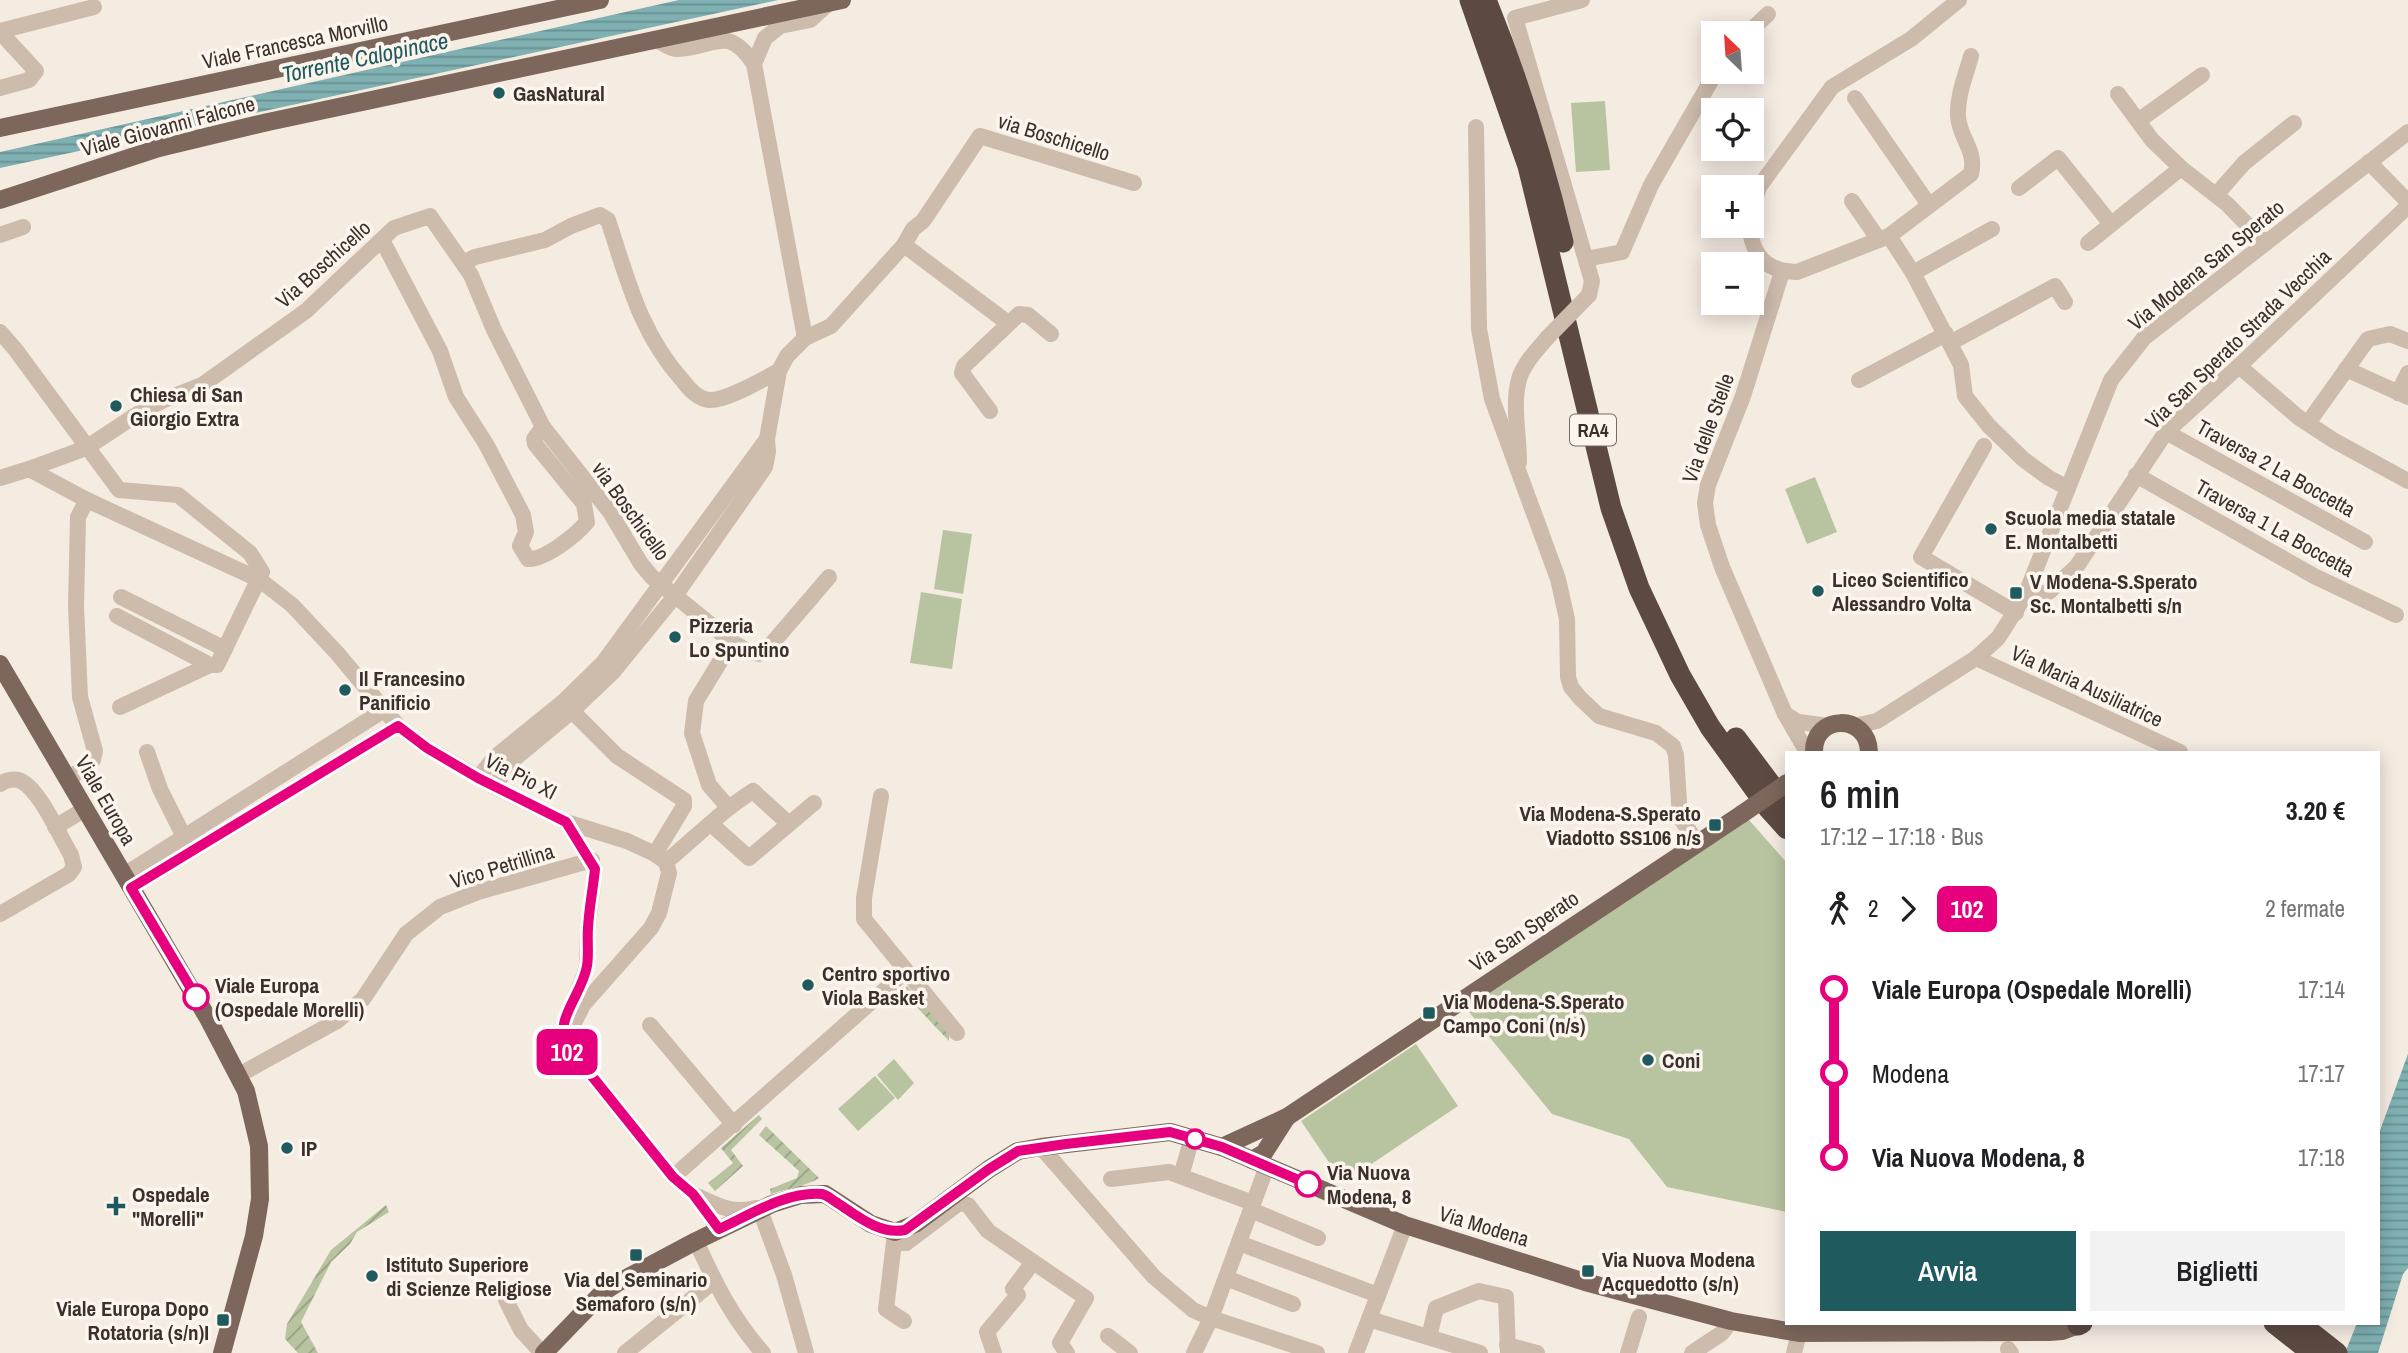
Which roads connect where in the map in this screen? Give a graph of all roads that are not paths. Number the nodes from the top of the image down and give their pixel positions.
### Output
1 (554, 0) edge
2 (600, 0) edge
3 (1462, 0) edge
4 (1470, 0) edge
5 (1486, 0) edge
6 (1494, 0) edge
7 (1582, 0) edge
8 (1959, 0) edge
9 (836, 1) edge
10 (94, 7) dead end
11 (1768, 14) dead end
12 (1761, 21) edge
13 (498, 22) junction
14 (0, 31) edge
15 (1490, 32) junction
16 (657, 40) junction
17 (1972, 56) dead end
18 (754, 64) junction
19 (2202, 75) dead end
20 (1709, 84) edge
21 (0, 89) edge
22 (2118, 94) dead end
23 (1855, 98) dead end
24 (2138, 121) junction
25 (2294, 123) dead end
26 (1476, 127) dead end
27 (0, 128) edge
28 (2408, 132) edge
29 (2369, 162) junction
30 (2181, 168) junction
31 (1764, 180) edge
32 (1134, 183) dead end
33 (2019, 188) dead end
34 (2216, 195) junction
35 (0, 200) edge
36 (1852, 201) dead end
37 (2408, 204) edge
38 (1929, 205) junction
39 (2111, 224) junction
40 (23, 227) dead end
41 (1992, 229) dead end
42 (0, 235) edge
43 (1750, 238) edge
44 (1884, 238) junction
45 (382, 240) junction
46 (2264, 242) junction
47 (2088, 243) dead end
48 (904, 246) junction
49 (1586, 258) junction
50 (463, 263) junction
51 (1782, 272) junction
52 (1913, 273) junction
53 (2065, 302) dead end
54 (1008, 323) junction
55 (0, 332) edge
56 (1051, 334) dead end
57 (806, 338) junction
58 (1948, 339) junction
59 (2408, 341) edge
60 (2408, 357) edge
61 (2239, 366) junction
62 (2408, 367) edge
63 (2346, 369) junction
64 (779, 371) junction
65 (2408, 373) edge
66 (1859, 380) dead end
67 (2403, 395) edge
68 (990, 411) dead end
69 (2308, 423) junction
70 (543, 427) junction
71 (2166, 432) junction
72 (767, 439) junction
73 (1984, 446) dead end
74 (86, 448) junction
75 (29, 470) junction
76 (1519, 475) junction
77 (2136, 475) junction
78 (0, 478) edge
79 (2408, 480) edge
80 (2068, 488) junction
81 (87, 500) junction
82 (2365, 542) dead end
83 (829, 577) dead end
84 (260, 580) junction
85 (661, 583) junction
86 (675, 596) junction
87 (2025, 596) junction
88 (121, 597) dead end
89 (2016, 612) junction
90 (2396, 615) dead end
91 (117, 616) dead end
92 (732, 642) junction
93 (225, 649) junction
94 (1976, 658) junction
95 (0, 664) edge
96 (210, 665) junction
97 (0, 683) edge
98 (567, 706) junction
99 (120, 707) dead end
100 (384, 710) junction
101 (1785, 714) junction
102 (1877, 721) junction
103 (398, 726) junction
104 (1829, 726) junction
105 (1854, 726) junction
106 (1868, 748) edge
107 (147, 751) dead end
108 (1806, 751) edge
109 (1814, 751) edge
110 (2178, 751) edge
111 (478, 778) junction
112 (68, 780) junction
113 (0, 784) edge
114 (1785, 784) edge
115 (495, 787) junction
116 (881, 796) dead end
117 (814, 803) dead end
118 (1785, 803) edge
119 (728, 807) junction
120 (77, 814) junction
121 (566, 822) junction
122 (788, 823) junction
123 (711, 824) junction
124 (54, 827) junction
125 (1785, 827) edge
126 (185, 839) junction
127 (1697, 843) junction
128 (661, 858) junction
129 (592, 860) junction
130 (128, 882) junction
131 (0, 914) edge
132 (896, 980) dead end
133 (650, 1025) dead end
134 (957, 1033) dead end
135 (583, 1065) junction
136 (239, 1074) junction
137 (1287, 1116) junction
138 (734, 1125) junction
139 (1255, 1133) junction
140 (1192, 1138) junction
141 (1273, 1141) junction
142 (1041, 1147) junction
143 (1222, 1147) junction
144 (1267, 1167) junction
145 (1181, 1176) junction
146 (673, 1177) junction
147 (1111, 1180) dead end
148 (693, 1194) junction
149 (1252, 1206) junction
150 (766, 1207) junction
151 (1405, 1225) junction
152 (719, 1229) junction
153 (895, 1238) junction
154 (1318, 1238) dead end
155 (696, 1241) junction
156 (1239, 1243) junction
157 (1033, 1262) junction
158 (1226, 1278) junction
159 (714, 1281) junction
160 (1378, 1295) junction
161 (506, 1300) dead end
162 (1293, 1304) dead end
163 (1639, 1317) dead end
164 (1211, 1318) junction
165 (1369, 1320) junction
166 (904, 1321) dead end
167 (1731, 1321) junction
168 (2077, 1325) edge
169 (2298, 1329) edge
170 (1799, 1333) junction
171 (1108, 1336) dead end
172 (1429, 1338) junction
173 (1281, 1347) edge
174 (1507, 1349) edge
175 (210, 1353) edge
176 (222, 1353) edge
177 (543, 1353) edge
178 (625, 1353) edge
179 (763, 1353) edge
180 (806, 1353) edge
181 (994, 1353) edge
182 (1067, 1353) edge
183 (1130, 1353) edge
184 (1194, 1353) edge
185 (1317, 1353) edge
186 (1356, 1353) edge
187 (1480, 1353) edge
188 (1537, 1353) edge
189 (1628, 1353) edge
190 (1692, 1353) edge
191 (1794, 1353) edge
192 (2312, 1353) edge
193 (2337, 1353) edge

1 - 13 street
2 - 13 main road, Viale Francesca Morvillo
3 - 15 highway
4 - 15 highway, RA4
5 - 15 highway, RA4
6 - 15 highway
7 - 49 street
8 - 31 street
9 - 16 main road, Viale Giovanni Falcone
9 - 18 street
10 - 14 street
11 - 12 street
13 - 27 main road, Viale Francesca Morvillo
14 - 21 street
15 - 118 highway, RA4
15 - 125 highway, RA4
16 - 18 street
16 - 35 main road, Viale Giovanni Falcone
17 - 38 street
18 - 57 street
19 - 24 street
20 - 49 street
22 - 24 street
23 - 38 street
24 - 30 street
25 - 34 street
26 - 76 street
28 - 29 street, Via Modena San Sperato
29 - 37 street
29 - 46 street, Via Modena San Sperato
30 - 34 street
30 - 39 street
32 - 48 street, via Boschicello
33 - 39 street
34 - 46 street
36 - 44 street
37 - 61 street, Via San Sperato Strada Vecchia
38 - 44 street
39 - 47 street
40 - 42 street
41 - 52 street
43 - 51 street
44 - 51 street
44 - 52 street
45 - 50 street, Via Boschicello
45 - 70 street
45 - 74 street, Via Boschicello
46 - 80 street, Via Modena San Sperato
48 - 54 street
48 - 57 street, via Boschicello
49 - 76 street, bridge
50 - 64 street
50 - 70 street, via Boschicello
51 - 101 street, Via delle Stelle
52 - 58 street
53 - 58 street
54 - 56 street
54 - 68 street
55 - 74 street
57 - 64 street, via Boschicello
58 - 66 street
58 - 80 street
59 - 63 street
60 - 62 street
61 - 69 street
61 - 71 street, Via San Sperato Strada Vecchia
63 - 67 street
63 - 69 street
64 - 72 street
65 - 67 street
69 - 79 street
70 - 85 street, via Boschicello
71 - 77 street, Via San Sperato Strada Vecchia
71 - 82 street, Traversa 2 La Boccetta
72 - 85 street
72 - 86 street
73 - 89 street
74 - 75 street, Via Boschicello
74 - 84 street
75 - 78 street
75 - 81 street, Via Pio XI
76 - 127 street
77 - 87 street, Via San Sperato Strada Vecchia
77 - 90 street, Traversa 1 La Boccetta
80 - 87 street, Via Modena San Sperato
81 - 84 street, Via Pio XI
81 - 112 street
83 - 92 street, via Boschicello
84 - 93 street
84 - 100 street, Via Pio XI
85 - 86 street, via Boschicello
85 - 98 street
86 - 92 street, via Boschicello
86 - 98 street
87 - 89 street, Via Modena San Sperato
88 - 93 street
89 - 94 street, Via Modena San Sperato
91 - 96 street
92 - 119 street
93 - 96 street
94 - 102 street, Via Modena San Sperato
94 - 110 street, Via Maria Ausiliatrice
95 - 112 main road, Viale Europa
96 - 99 street
97 - 120 main road, Viale Europa
98 - 111 street
98 - 115 street
98 - 128 street
100 - 103 street, Via Pio XI
100 - 126 street
101 - 104 street
101 - 108 street, Via delle Stelle
102 - 105 street
102 - 106 street
103 - 111 street, Via Pio XI
103 - 130 street
104 - 105 main road
104 - 109 main road
105 - 106 main road
107 - 126 street
111 - 115 street, Via Pio XI
112 - 130 main road, Viale Europa
113 - 124 street
114 - 127 main road, Via San Sperato, bridge
115 - 121 street, Via Pio XI
116 - 134 street
117 - 122 street
119 - 122 street
119 - 123 street
120 - 124 street
120 - 175 main road, Viale Europa
121 - 128 street, Via Pio XI
121 - 129 street
122 - 123 street
123 - 128 street
124 - 131 street
126 - 130 street
127 - 137 main road, Via San Sperato
128 - 135 street
129 - 135 street
129 - 136 street, Vico Petrillina
130 - 136 main road, Viale Europa
132 - 138 street
133 - 138 street
135 - 146 street
136 - 176 main road, Viale Europa
137 - 139 main road, Via San Sperato
137 - 141 main road
138 - 146 street
139 - 143 main road, Via San Sperato
139 - 144 main road
140 - 142 main road, Via Modena
140 - 143 main road, Via Modena
140 - 145 street
141 - 144 main road
141 - 144 main road
142 - 153 main road, Via Modena
142 - 164 street
143 - 144 main road, Via Modena
144 - 149 street
144 - 151 main road, Via Modena
145 - 147 street
145 - 149 street
146 - 148 street
148 - 150 street
148 - 152 street
149 - 154 street
149 - 156 street
150 - 152 main road
150 - 153 main road
150 - 180 street
151 - 160 street
151 - 167 main road, Via Modena
152 - 155 main road
153 - 157 street
153 - 166 street
155 - 159 street
155 - 177 main road
156 - 158 street
156 - 160 street
157 - 181 street
157 - 182 street
158 - 162 street
158 - 164 street
159 - 178 street
159 - 179 street
160 - 165 street
161 - 177 street
163 - 189 street
164 - 173 street
164 - 184 street
165 - 172 street
165 - 186 street
167 - 170 main road, Via Modena
167 - 190 street
168 - 170 main road, Via Modena
169 - 192 highway
169 - 193 highway
170 - 191 street
171 - 183 street
172 - 174 street
172 - 187 street
173 - 185 street
174 - 188 street

